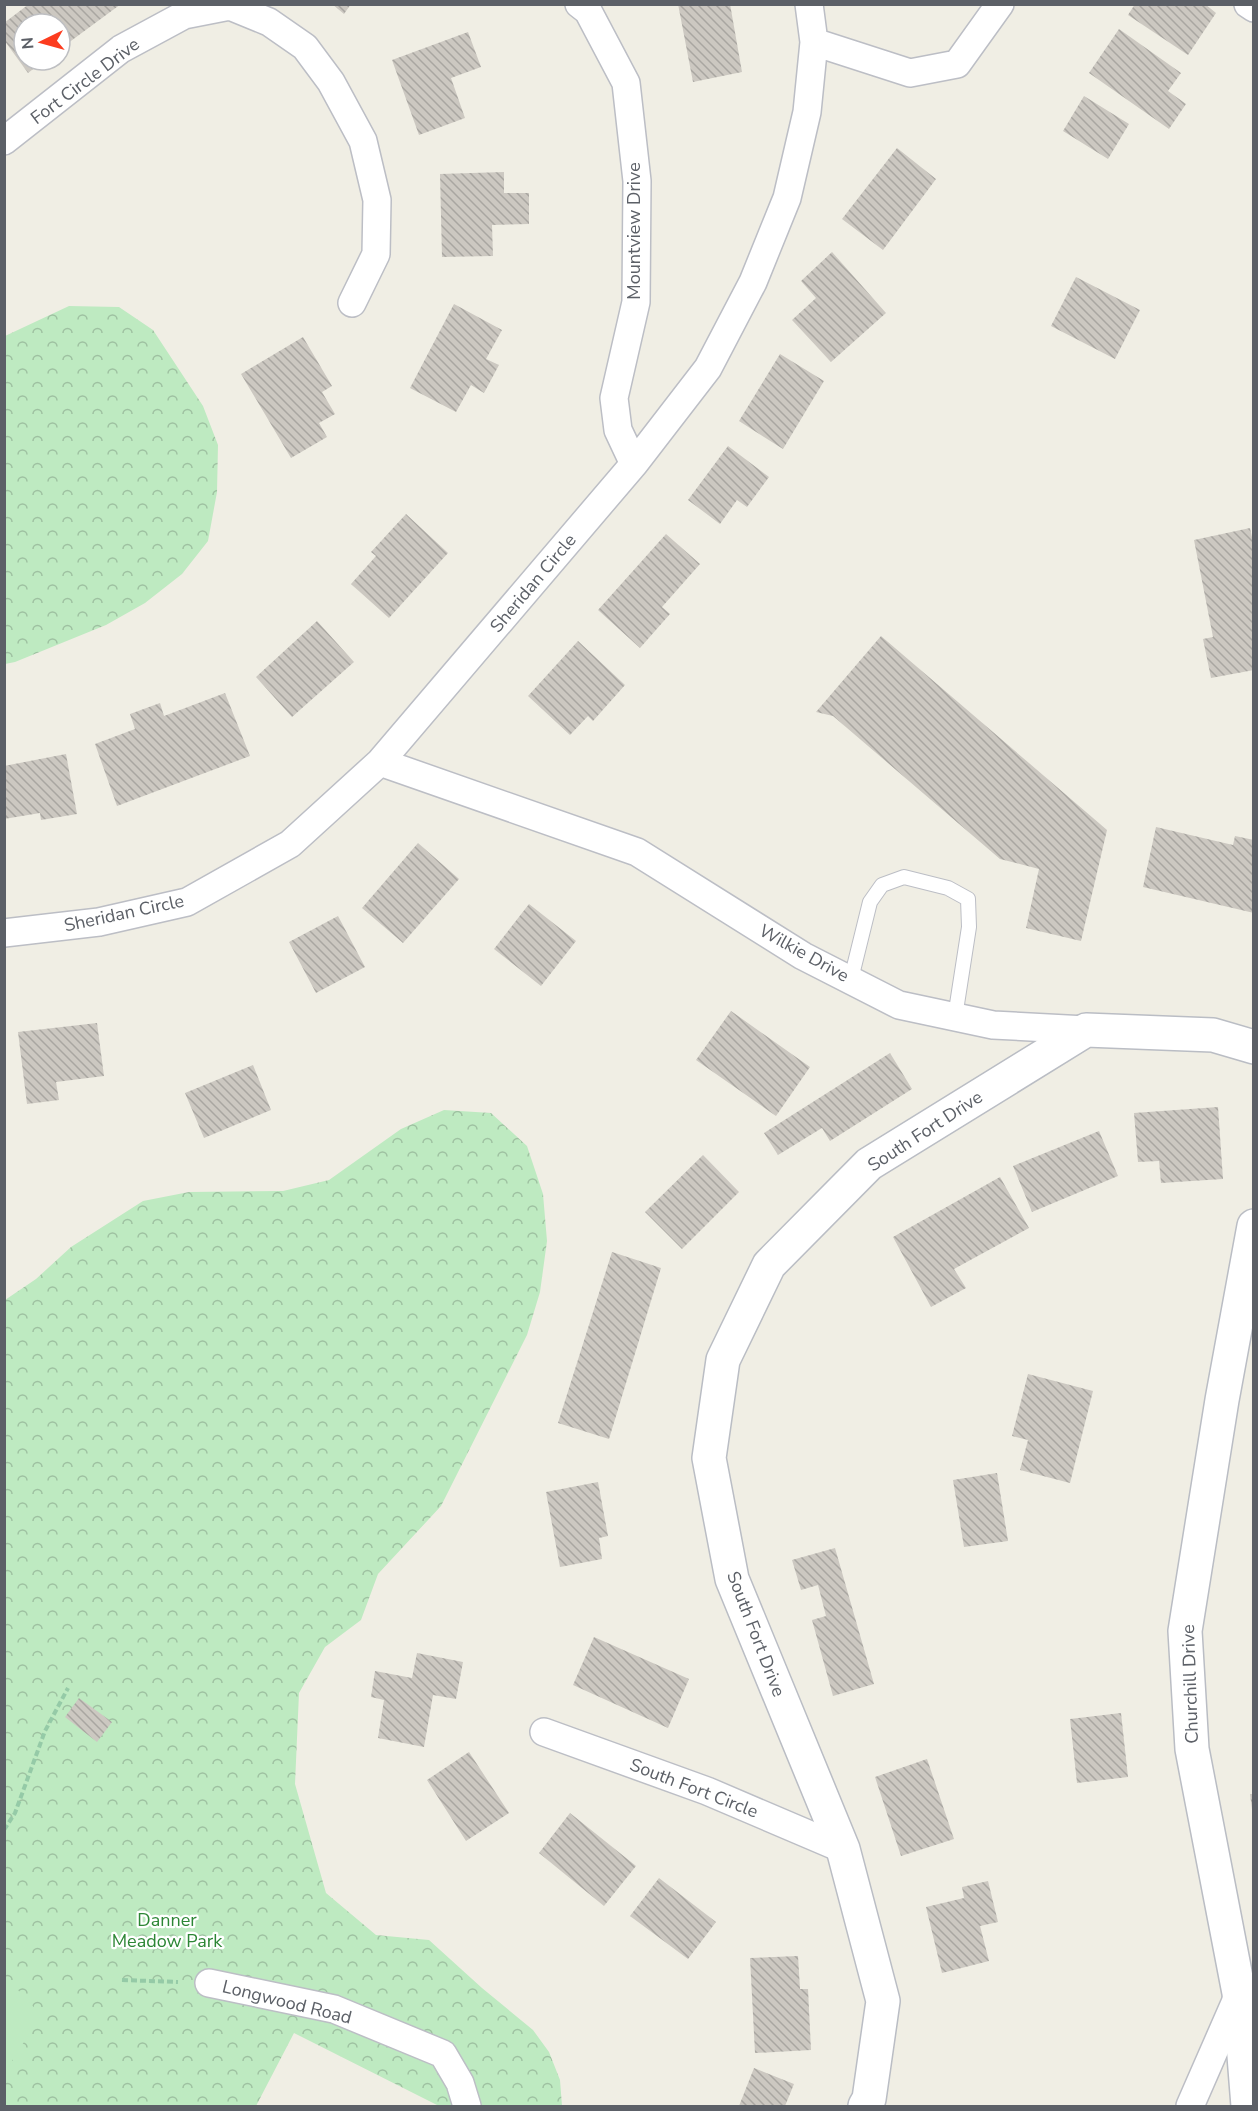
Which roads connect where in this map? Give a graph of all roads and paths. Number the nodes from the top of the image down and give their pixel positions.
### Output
1 (579, 4) edge
2 (809, 4) edge
3 (1000, 4) edge
4 (1248, 4) edge
5 (1254, 8) edge
6 (814, 42) junction
7 (4, 141) edge
8 (352, 303) dead end
9 (634, 464) junction
10 (380, 762) junction
11 (4, 933) edge
12 (851, 979) junction
13 (955, 1017) junction
14 (1086, 1030) junction
15 (1254, 1047) edge
16 (1254, 1226) edge
17 (68, 1688) dead end
18 (544, 1732) dead end
19 (4, 1830) edge
20 (843, 1849) junction
21 (122, 1980) dead end
22 (209, 1983) joint
23 (1246, 1997) edge
24 (467, 2106) edge
25 (865, 2106) edge
26 (1190, 2106) edge
27 (1248, 2106) edge

1 - 9 street, Mountview Drive
2 - 6 street, Sheridan Circle
3 - 6 street
4 - 5 street
6 - 9 street, Sheridan Circle
7 - 8 street, Fort Circle Drive
9 - 10 street, Sheridan Circle
10 - 11 street, Sheridan Circle
10 - 12 street, Wilkie Drive
12 - 13 street, Wilkie Drive
12 - 13 lane
13 - 14 street, Wilkie Drive
14 - 15 street, Wilkie Drive
14 - 20 street, South Fort Drive
16 - 23 street, Churchill Drive
17 - 19 path
18 - 20 street, South Fort Circle
20 - 25 street, South Fort Drive
21 - 22 path
22 - 24 street, Longwood Road
23 - 26 street
23 - 27 street, Churchill Drive

